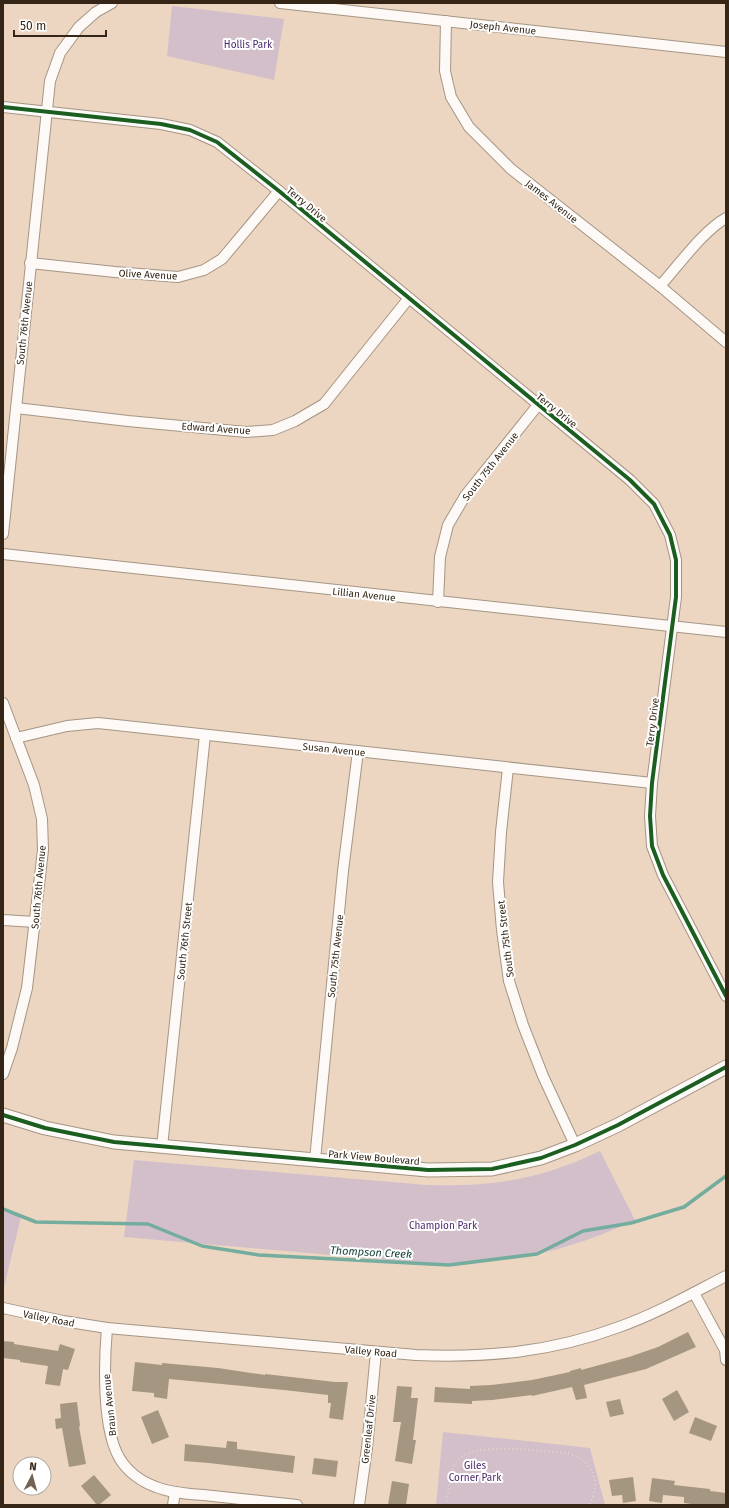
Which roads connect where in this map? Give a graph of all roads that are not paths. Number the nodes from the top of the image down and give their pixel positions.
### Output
1 (112, 3) edge
2 (280, 3) edge
3 (342, 6) edge
4 (446, 21) junction
5 (726, 52) edge
6 (3, 107) edge
7 (46, 112) junction
8 (279, 191) junction
9 (726, 218) edge
10 (30, 263) junction
11 (660, 286) junction
12 (409, 298) junction
13 (726, 342) edge
14 (538, 405) junction
15 (16, 408) junction
16 (3, 534) edge
17 (3, 554) edge
18 (438, 602) junction
19 (672, 626) junction
20 (726, 632) edge
21 (3, 703) edge
22 (206, 735) junction
23 (16, 738) junction
24 (358, 751) junction
25 (508, 768) junction
26 (652, 783) junction
27 (3, 920) edge
28 (35, 922) junction
29 (726, 996) edge
30 (726, 1067) edge
31 (3, 1074) edge
32 (3, 1115) edge
33 (575, 1145) junction
34 (162, 1147) junction
35 (315, 1160) junction
36 (726, 1276) edge
37 (694, 1293) junction
38 (3, 1308) edge
39 (107, 1328) junction
40 (376, 1352) junction
41 (726, 1360) edge
42 (175, 1492) junction
43 (173, 1505) edge
44 (297, 1505) edge
45 (359, 1505) edge

1 - 7 street
2 - 3 street, Joseph Avenue
3 - 4 street, Joseph Avenue
4 - 5 street, Joseph Avenue
4 - 11 street, James Avenue
6 - 7 street, Terry Drive
7 - 8 street, Terry Drive
7 - 10 street, South 76th Avenue
8 - 10 street, Olive Avenue
8 - 12 street, Terry Drive
9 - 11 street
10 - 15 street, South 76th Avenue
11 - 13 street, James Avenue
12 - 14 street, Terry Drive
12 - 15 street, Edward Avenue
14 - 18 street, South 75th Avenue
14 - 19 street, Terry Drive
15 - 16 street, South 76th Avenue
17 - 18 street, Lillian Avenue
18 - 19 street, Lillian Avenue
19 - 20 street, Lillian Avenue
19 - 26 street, Terry Drive
21 - 23 street, South 76th Avenue
22 - 23 street, Susan Avenue
22 - 24 street, Susan Avenue
22 - 34 street, South 76th Street
23 - 28 street, South 76th Avenue
24 - 25 street, Susan Avenue
24 - 35 street, South 75th Avenue
25 - 26 street, Susan Avenue
25 - 33 street, South 75th Street
26 - 29 street, Terry Drive
27 - 28 street
28 - 31 street, South 76th Avenue
30 - 33 street, Park View Boulevard
32 - 34 street, Park View Boulevard
33 - 35 street, Park View Boulevard
34 - 35 street, Park View Boulevard
36 - 37 street, Valley Road
37 - 40 street, Valley Road
37 - 41 street
38 - 39 street, Valley Road
39 - 40 street, Valley Road
39 - 42 street, Braun Avenue
40 - 45 street, Greenleaf Drive
42 - 43 street
42 - 44 street, Braun Avenue

